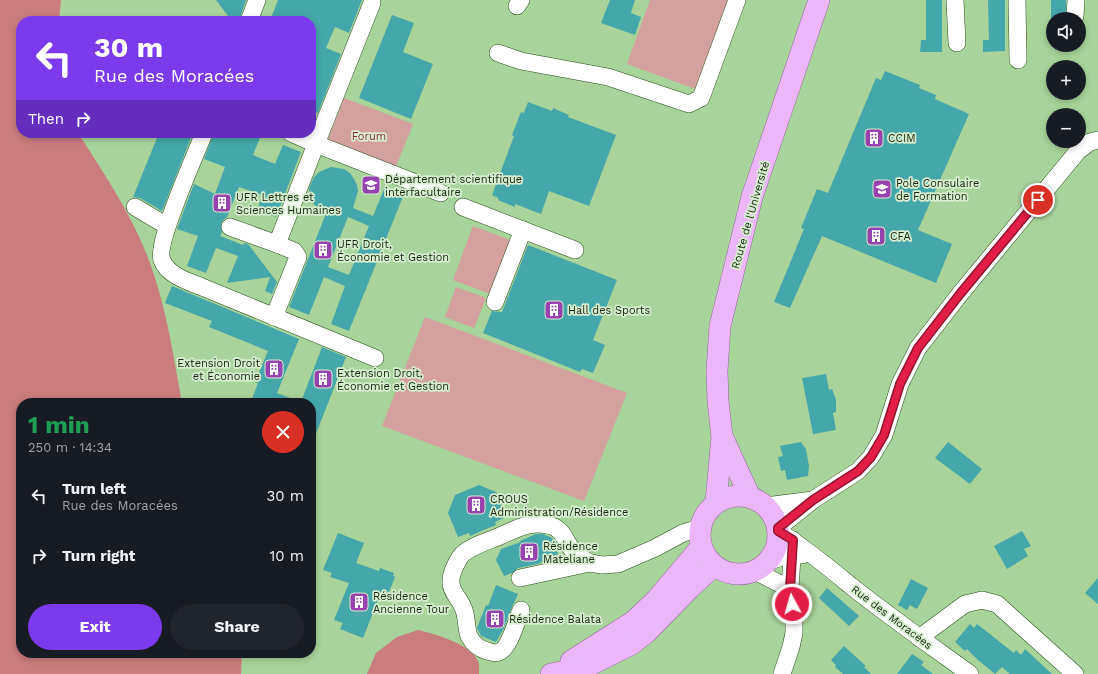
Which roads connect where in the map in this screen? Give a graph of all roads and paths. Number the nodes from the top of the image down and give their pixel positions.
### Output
1 (257, 0) edge
2 (737, 0) edge
3 (819, 0) edge
4 (955, 0) edge
5 (1017, 0) edge
6 (372, 3) dead end
7 (251, 16) edge
8 (957, 43) dead end
9 (498, 53) dead end
10 (1018, 60) dead end
11 (202, 138) edge
12 (302, 138) edge
13 (1098, 140) edge
14 (316, 144) junction
15 (441, 193) dead end
16 (135, 207) dead end
17 (462, 207) dead end
18 (167, 226) junction
19 (230, 226) dead end
20 (523, 230) junction
21 (277, 244) junction
22 (575, 250) dead end
23 (495, 302) dead end
24 (274, 317) junction
25 (375, 358) dead end
26 (722, 437) junction
27 (813, 500) junction
28 (758, 501) junction
29 (716, 502) junction
30 (701, 538) junction
31 (785, 538) junction
32 (590, 562) junction
33 (714, 566) junction
34 (762, 566) junction
35 (520, 578) dead end
36 (790, 589) junction
37 (521, 610) dead end
38 (919, 638) junction
39 (552, 674) edge
40 (782, 674) edge
41 (970, 674) edge
42 (1075, 674) edge

1 - 7 street
2 - 9 street
3 - 26 main road, Route de l'Université
4 - 8 street
5 - 10 street
6 - 14 street
11 - 18 street
12 - 14 street
13 - 27 street
14 - 15 street
14 - 21 street
16 - 18 street
17 - 20 street
18 - 24 street
19 - 21 street
20 - 22 street
20 - 23 street
21 - 24 street
24 - 25 street
26 - 28 main road, Route de l'Université
26 - 29 main road, Route de l'Université
27 - 28 street
27 - 31 street
28 - 29 main road
28 - 31 main road
29 - 30 main road
30 - 32 street
30 - 33 main road
30 - 39 main road
31 - 34 main road
31 - 36 street
31 - 38 street, Rue des Moracées
32 - 35 street
32 - 37 street
33 - 34 main road
33 - 39 main road
34 - 36 street
36 - 40 street
38 - 41 street, Rue des Moracées
38 - 42 street

